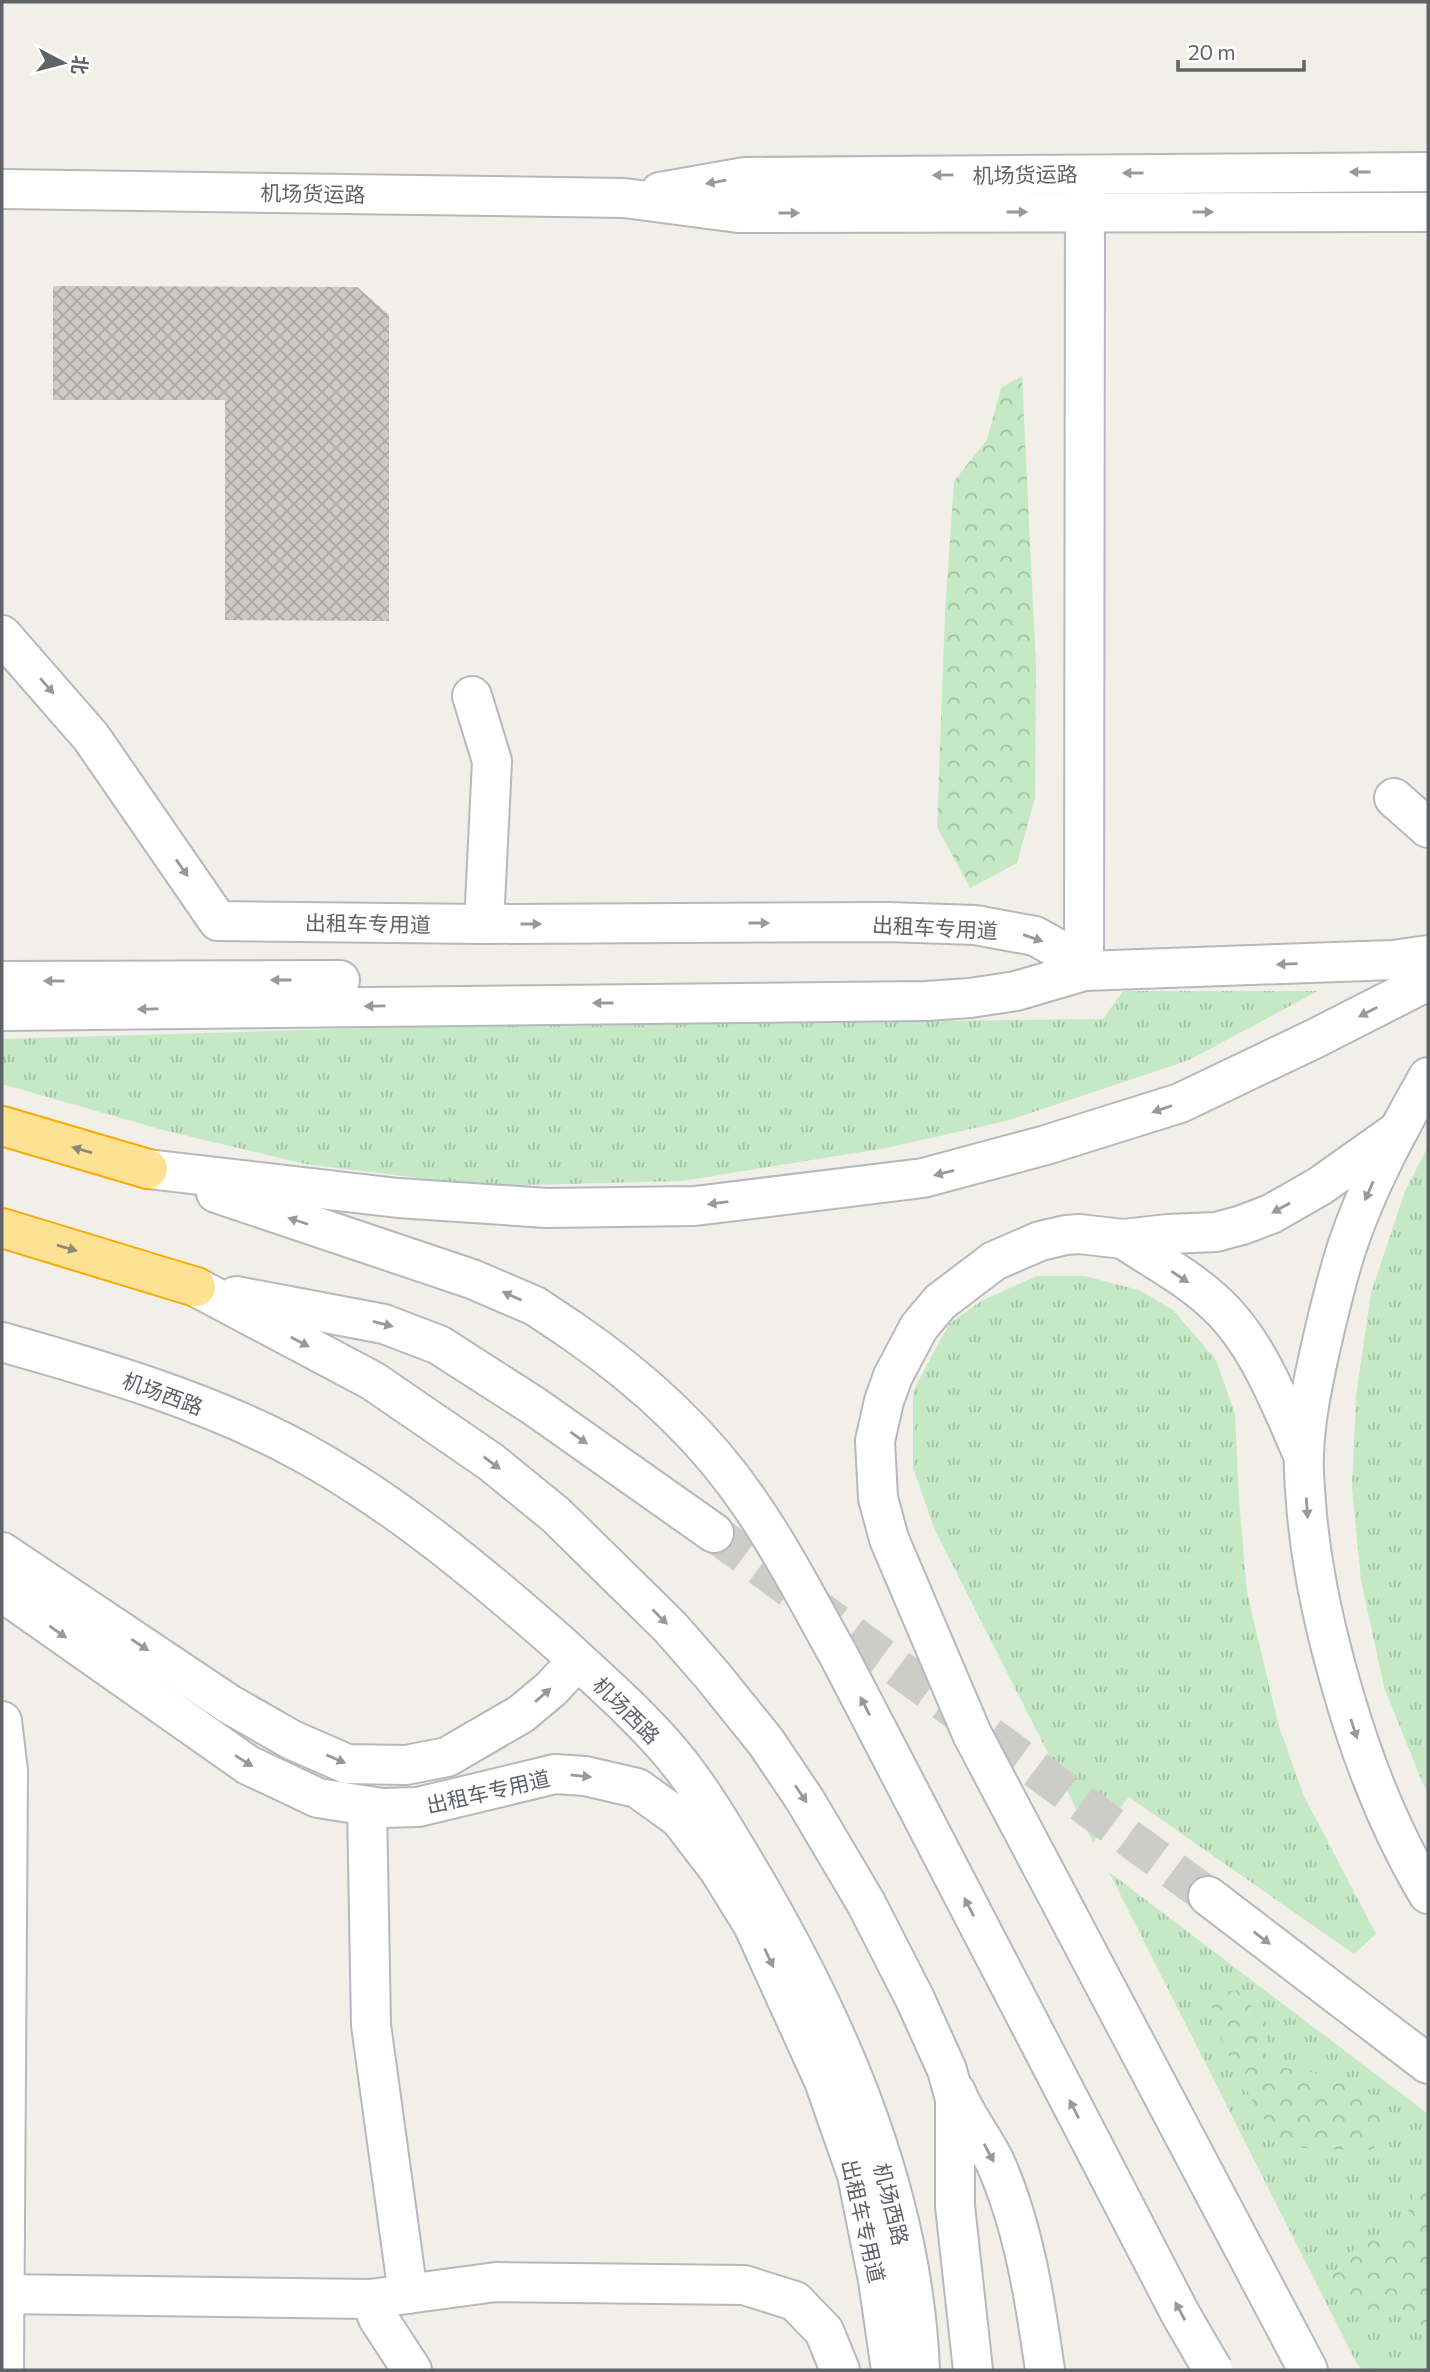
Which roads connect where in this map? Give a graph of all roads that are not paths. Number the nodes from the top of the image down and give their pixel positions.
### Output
1 (1428, 172) edge
2 (1085, 173) junction
3 (2, 188) edge
4 (624, 198) junction
5 (1085, 212) junction
6 (1428, 212) edge
7 (2, 635) edge
8 (472, 696) dead end
9 (1394, 797) dead end
10 (1428, 828) edge
11 (485, 924) junction
12 (1428, 954) edge
13 (1084, 971) junction
14 (2, 981) edge
15 (1428, 981) edge
16 (2, 1011) edge
17 (1428, 1077) edge
18 (2, 1126) edge
19 (1399, 1130) junction
20 (148, 1169) junction
21 (2, 1228) edge
22 (1123, 1239) junction
23 (196, 1287) junction
24 (2, 1342) edge
25 (1303, 1457) junction
26 (714, 1533) tunnel mouth
27 (2, 1552) edge
28 (2, 1592) edge
29 (578, 1661) junction
30 (2, 1721) edge
31 (367, 1805) junction
32 (1428, 1894) edge
33 (1208, 1896) tunnel mouth
34 (1428, 2064) edge
35 (947, 2070) junction
36 (3, 2294) edge
37 (408, 2294) junction
38 (370, 2299) junction
39 (4, 2370) edge
40 (412, 2370) edge
41 (840, 2370) edge
42 (891, 2370) edge
43 (920, 2370) edge
44 (973, 2370) edge
45 (1045, 2370) edge
46 (1213, 2370) edge
47 (1308, 2370) edge

1 -> 2 street, 机场货运路
2 -> 4 street, 机场货运路
2 - 5 street
3 - 4 street, 机场货运路
4 -> 5 street, 机场货运路
5 -> 6 street, 机场货运路
5 - 13 street
7 -> 11 street, 出租车专用道
8 - 11 street
9 - 10 street
11 -> 13 street, 出租车专用道
12 -> 13 street
13 -> 14 street
13 -> 16 street
15 -> 20 street
17 - 19 street
20 -> 18 highway
19 -> 22 street
19 -> 25 street
46 -> 20 street, bridge
21 -> 23 highway
22 -> 25 street
22 - 47 street
23 -> 26 street
23 -> 35 street
24 - 29 street, 机场西路
25 -> 32 street
27 -> 29 street
28 -> 31 street, 出租车专用道
29 - 43 street, 机场西路
30 - 36 street
31 - 37 street
31 -> 42 street, 出租车专用道
33 -> 34 street
35 - 44 street
35 -> 45 street
36 - 38 street
36 - 39 street
37 - 38 street
37 - 41 street
38 - 40 street

